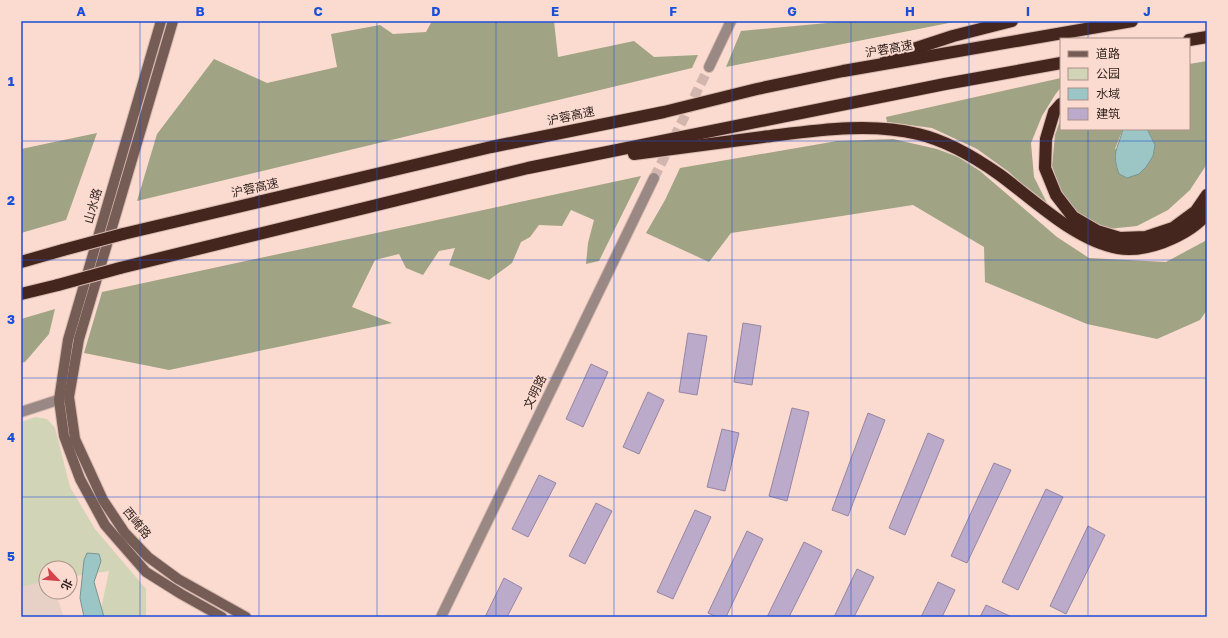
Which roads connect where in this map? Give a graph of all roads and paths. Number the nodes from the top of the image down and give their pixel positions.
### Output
1 (160, 21) edge
2 (174, 21) edge
3 (731, 21) edge
4 (1012, 21) edge
5 (1132, 21) edge
6 (1207, 37) edge
7 (1190, 40) edge
8 (1060, 63) edge
9 (709, 67) tunnel mouth
10 (844, 71) junction
11 (1060, 105) edge
12 (528, 168) junction
13 (654, 178) tunnel mouth
14 (1207, 195) edge
15 (1207, 213) edge
16 (21, 262) edge
17 (21, 294) edge
18 (69, 397) junction
19 (59, 400) junction
20 (21, 412) edge
21 (222, 617) edge
22 (246, 617) edge
23 (441, 617) edge

1 - 19 street, 山水路
2 - 18 street, 山水路
3 - 9 street
4 - 10 highway
5 - 10 highway, 沪蓉高速
6 - 7 highway
8 - 12 highway
10 - 16 highway, 沪蓉高速, bridge
11 - 14 highway
12 - 15 highway
12 - 17 highway, bridge
13 - 23 street, 文明路
18 - 19 street
18 - 22 street, 西崦路
19 - 20 street
19 - 21 street, 西崦路

